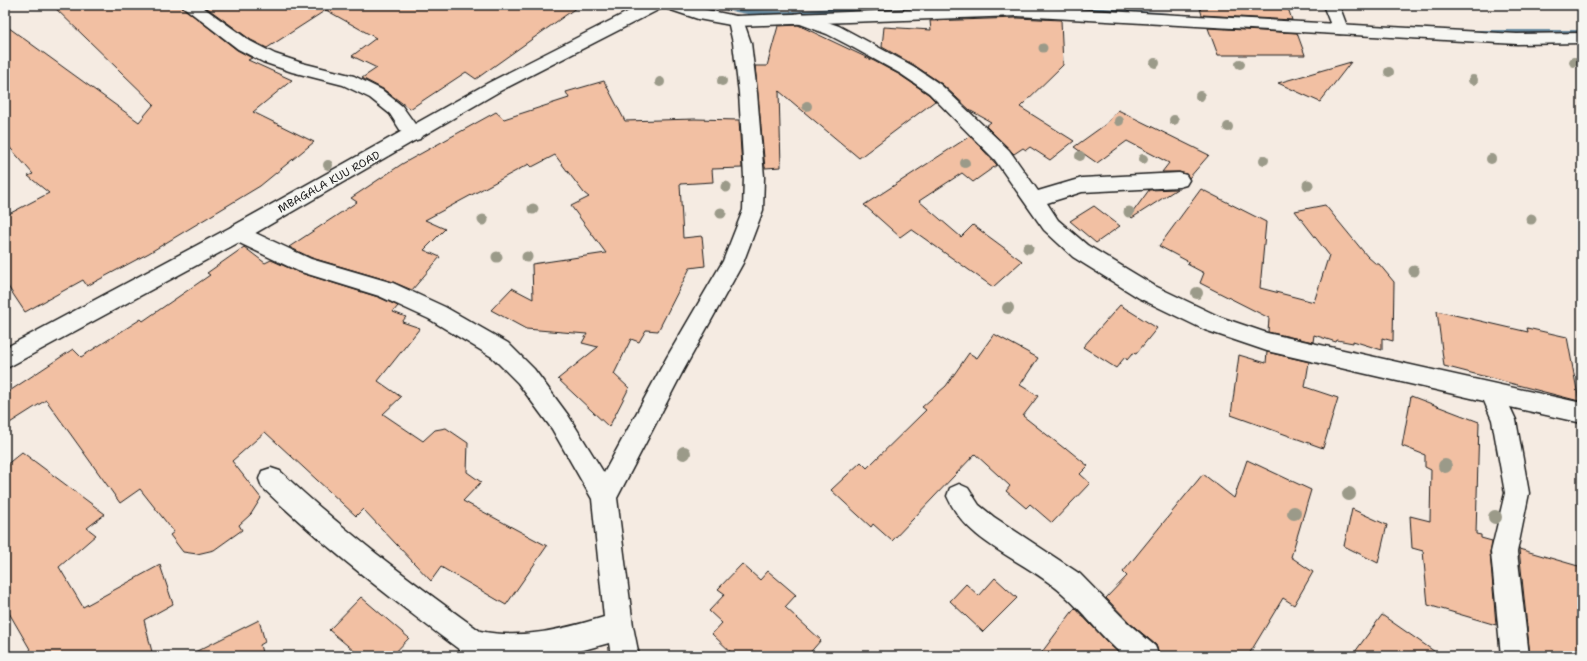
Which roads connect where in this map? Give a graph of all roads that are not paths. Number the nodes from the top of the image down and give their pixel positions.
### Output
1 (189, 5) edge
2 (654, 5) edge
3 (674, 5) edge
4 (1331, 5) edge
5 (801, 18) junction
6 (736, 21) junction
7 (1340, 30) junction
8 (1582, 38) edge
9 (413, 134) junction
10 (1179, 180) dead end
11 (1034, 200) junction
12 (238, 233) junction
13 (5, 358) edge
14 (1493, 394) junction
15 (1582, 413) edge
16 (271, 479) dead end
17 (959, 496) dead end
18 (604, 497) junction
19 (619, 626) junction
20 (625, 656) edge
21 (1146, 656) edge
22 (1515, 656) edge

1 - 9 street
2 - 9 street, MBAGALA KUU ROAD
3 - 6 street
4 - 7 street
5 - 6 street
5 - 7 street
5 - 11 street
6 - 18 street
7 - 8 street
9 - 12 street, MBAGALA KUU ROAD
10 - 11 street
11 - 14 street
12 - 13 street, MBAGALA KUU ROAD
12 - 18 street
14 - 15 street
14 - 22 street
16 - 19 street
17 - 21 street
18 - 19 street
19 - 20 street

